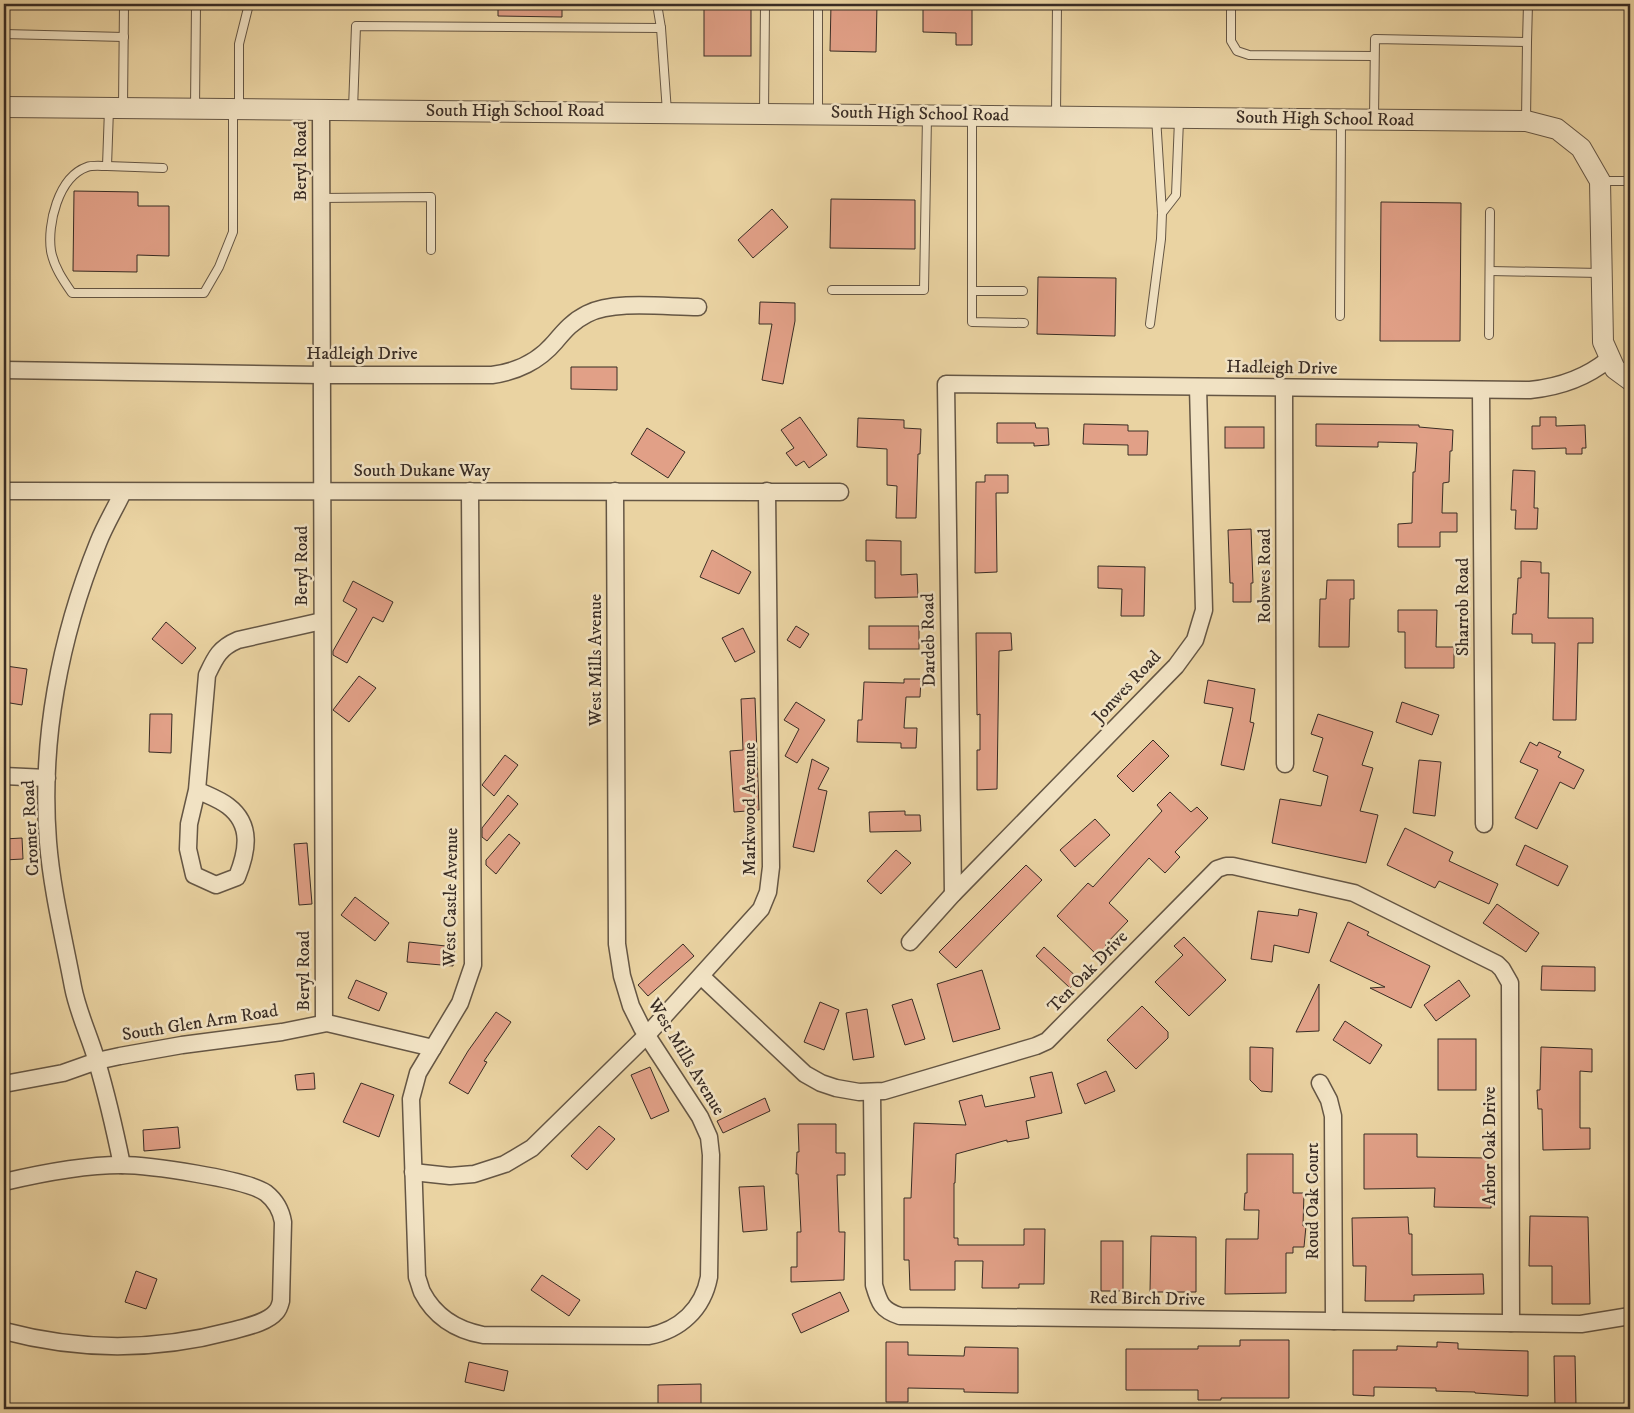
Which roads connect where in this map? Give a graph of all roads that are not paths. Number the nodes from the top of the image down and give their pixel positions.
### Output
1 (124, 4) edge
2 (196, 4) edge
3 (249, 4) edge
4 (657, 4) edge
5 (766, 4) edge
6 (818, 4) edge
7 (1057, 4) edge
8 (1231, 4) edge
9 (1528, 4) edge
10 (661, 28) junction
11 (4, 34) edge
12 (124, 37) junction
13 (1527, 42) junction
14 (1374, 56) junction
15 (4, 106) edge
16 (116, 107) junction
17 (195, 108) junction
18 (236, 108) junction
19 (321, 109) junction
20 (352, 109) junction
21 (667, 112) junction
22 (764, 113) junction
23 (818, 113) junction
24 (927, 114) junction
25 (972, 114) junction
26 (1056, 115) junction
27 (1156, 116) junction
28 (1179, 117) junction
29 (1341, 119) junction
30 (1374, 119) junction
31 (1526, 121) junction
32 (107, 166) junction
33 (163, 168) dead end
34 (1630, 180) edge
35 (1600, 181) junction
36 (321, 198) junction
37 (1490, 212) dead end
38 (1162, 213) junction
39 (431, 250) dead end
40 (1490, 271) junction
41 (1602, 273) junction
42 (832, 290) dead end
43 (972, 291) junction
44 (1023, 291) dead end
45 (698, 307) dead end
46 (1340, 316) dead end
47 (1024, 323) dead end
48 (1150, 324) dead end
49 (1489, 335) dead end
50 (1609, 358) junction
51 (4, 370) edge
52 (322, 375) junction
53 (1630, 380) edge
54 (946, 384) joint
55 (1198, 387) junction
56 (1284, 388) junction
57 (1481, 390) junction
58 (4, 491) edge
59 (321, 491) junction
60 (470, 491) junction
61 (615, 491) junction
62 (767, 491) junction
63 (123, 492) junction
64 (840, 492) dead end
65 (322, 621) junction
66 (1285, 764) dead end
67 (4, 776) edge
68 (47, 778) junction
69 (197, 790) junction
70 (1484, 824) dead end
71 (953, 894) junction
72 (910, 942) dead end
73 (1504, 971) joint
74 (701, 976) junction
75 (324, 1023) junction
76 (647, 1035) junction
77 (433, 1048) junction
78 (97, 1061) junction
79 (1320, 1083) dead end
80 (4, 1084) edge
81 (872, 1092) junction
82 (122, 1165) junction
83 (413, 1172) junction
84 (4, 1182) edge
85 (420, 1289) joint
86 (1630, 1316) edge
87 (1334, 1321) junction
88 (1511, 1323) junction
89 (4, 1331) edge

1 - 12 lane
2 - 17 lane
3 - 18 lane
4 - 10 lane
5 - 22 lane
6 - 23 lane
7 - 26 lane
8 - 14 lane
9 - 13 lane
10 - 20 lane
10 - 21 lane
11 - 12 lane
12 - 16 lane
13 - 14 lane
13 - 31 lane
14 - 30 lane
15 - 16 street, South High School Road
16 - 17 street, South High School Road
16 - 32 lane
17 - 18 street, South High School Road
18 - 19 street, South High School Road
18 - 32 lane
19 - 20 street, South High School Road
19 - 36 street, Beryl Road
20 - 21 street, South High School Road
21 - 22 street, South High School Road
22 - 23 street, South High School Road
23 - 24 street, South High School Road
24 - 25 street, South High School Road
24 - 42 lane
25 - 26 street, South High School Road
25 - 43 lane
26 - 27 street, South High School Road
27 - 28 street, South High School Road
27 - 38 lane
28 - 29 street, South High School Road
28 - 38 lane
29 - 30 street, South High School Road
29 - 46 lane
30 - 31 street, South High School Road
31 - 35 street, South High School Road
32 - 33 lane
34 - 35 lane
35 - 41 street, South High School Road
36 - 39 lane
36 - 52 street, Beryl Road
37 - 40 lane
38 - 48 lane
40 - 41 lane
40 - 49 lane
41 - 50 street, South High School Road
43 - 44 lane
43 - 47 lane
45 - 52 street, Hadleigh Drive
50 - 53 street, South High School Road
50 - 57 street, Hadleigh Drive
51 - 52 street, Hadleigh Drive
52 - 59 street, Beryl Road
54 - 55 street, Hadleigh Drive
54 - 71 street, Dardeb Road
55 - 56 street, Hadleigh Drive
55 - 71 street, Jonwes Road
56 - 57 street, Hadleigh Drive
56 - 66 street, Robwes Road
57 - 70 street, Sharrob Road
58 - 63 street, South Dukane Way
59 - 60 street, South Dukane Way
59 - 63 street, South Dukane Way
59 - 65 street, Beryl Road
60 - 61 street, South Dukane Way
60 - 77 street, West Castle Avenue
61 - 62 street, South Dukane Way
61 - 76 street, West Mills Avenue
62 - 64 street, South Dukane Way
62 - 74 street, Markwood Avenue
63 - 68 street, Cromer Road
65 - 69 street
65 - 75 street, Beryl Road
67 - 68 street
68 - 78 street, Cromer Road
69 - 69 street
71 - 72 street, Jonwes Road
73 - 81 street, Ten Oak Drive
73 - 88 street, Arbor Oak Drive
74 - 76 street, Markwood Avenue
74 - 81 street, Ten Oak Drive
75 - 77 street, South Glen Arm Road
75 - 78 street, South Glen Arm Road
76 - 83 street, Markwood Avenue
76 - 85 street, West Mills Avenue
77 - 83 street, West Castle Avenue
78 - 80 street, South Glen Arm Road
78 - 82 street, Cromer Road
79 - 87 street, Roud Oak Court
81 - 87 street, Red Birch Drive
82 - 84 street
82 - 89 street
83 - 85 street, West Castle Avenue
86 - 88 street, Red Birch Drive
87 - 88 street, Red Birch Drive

